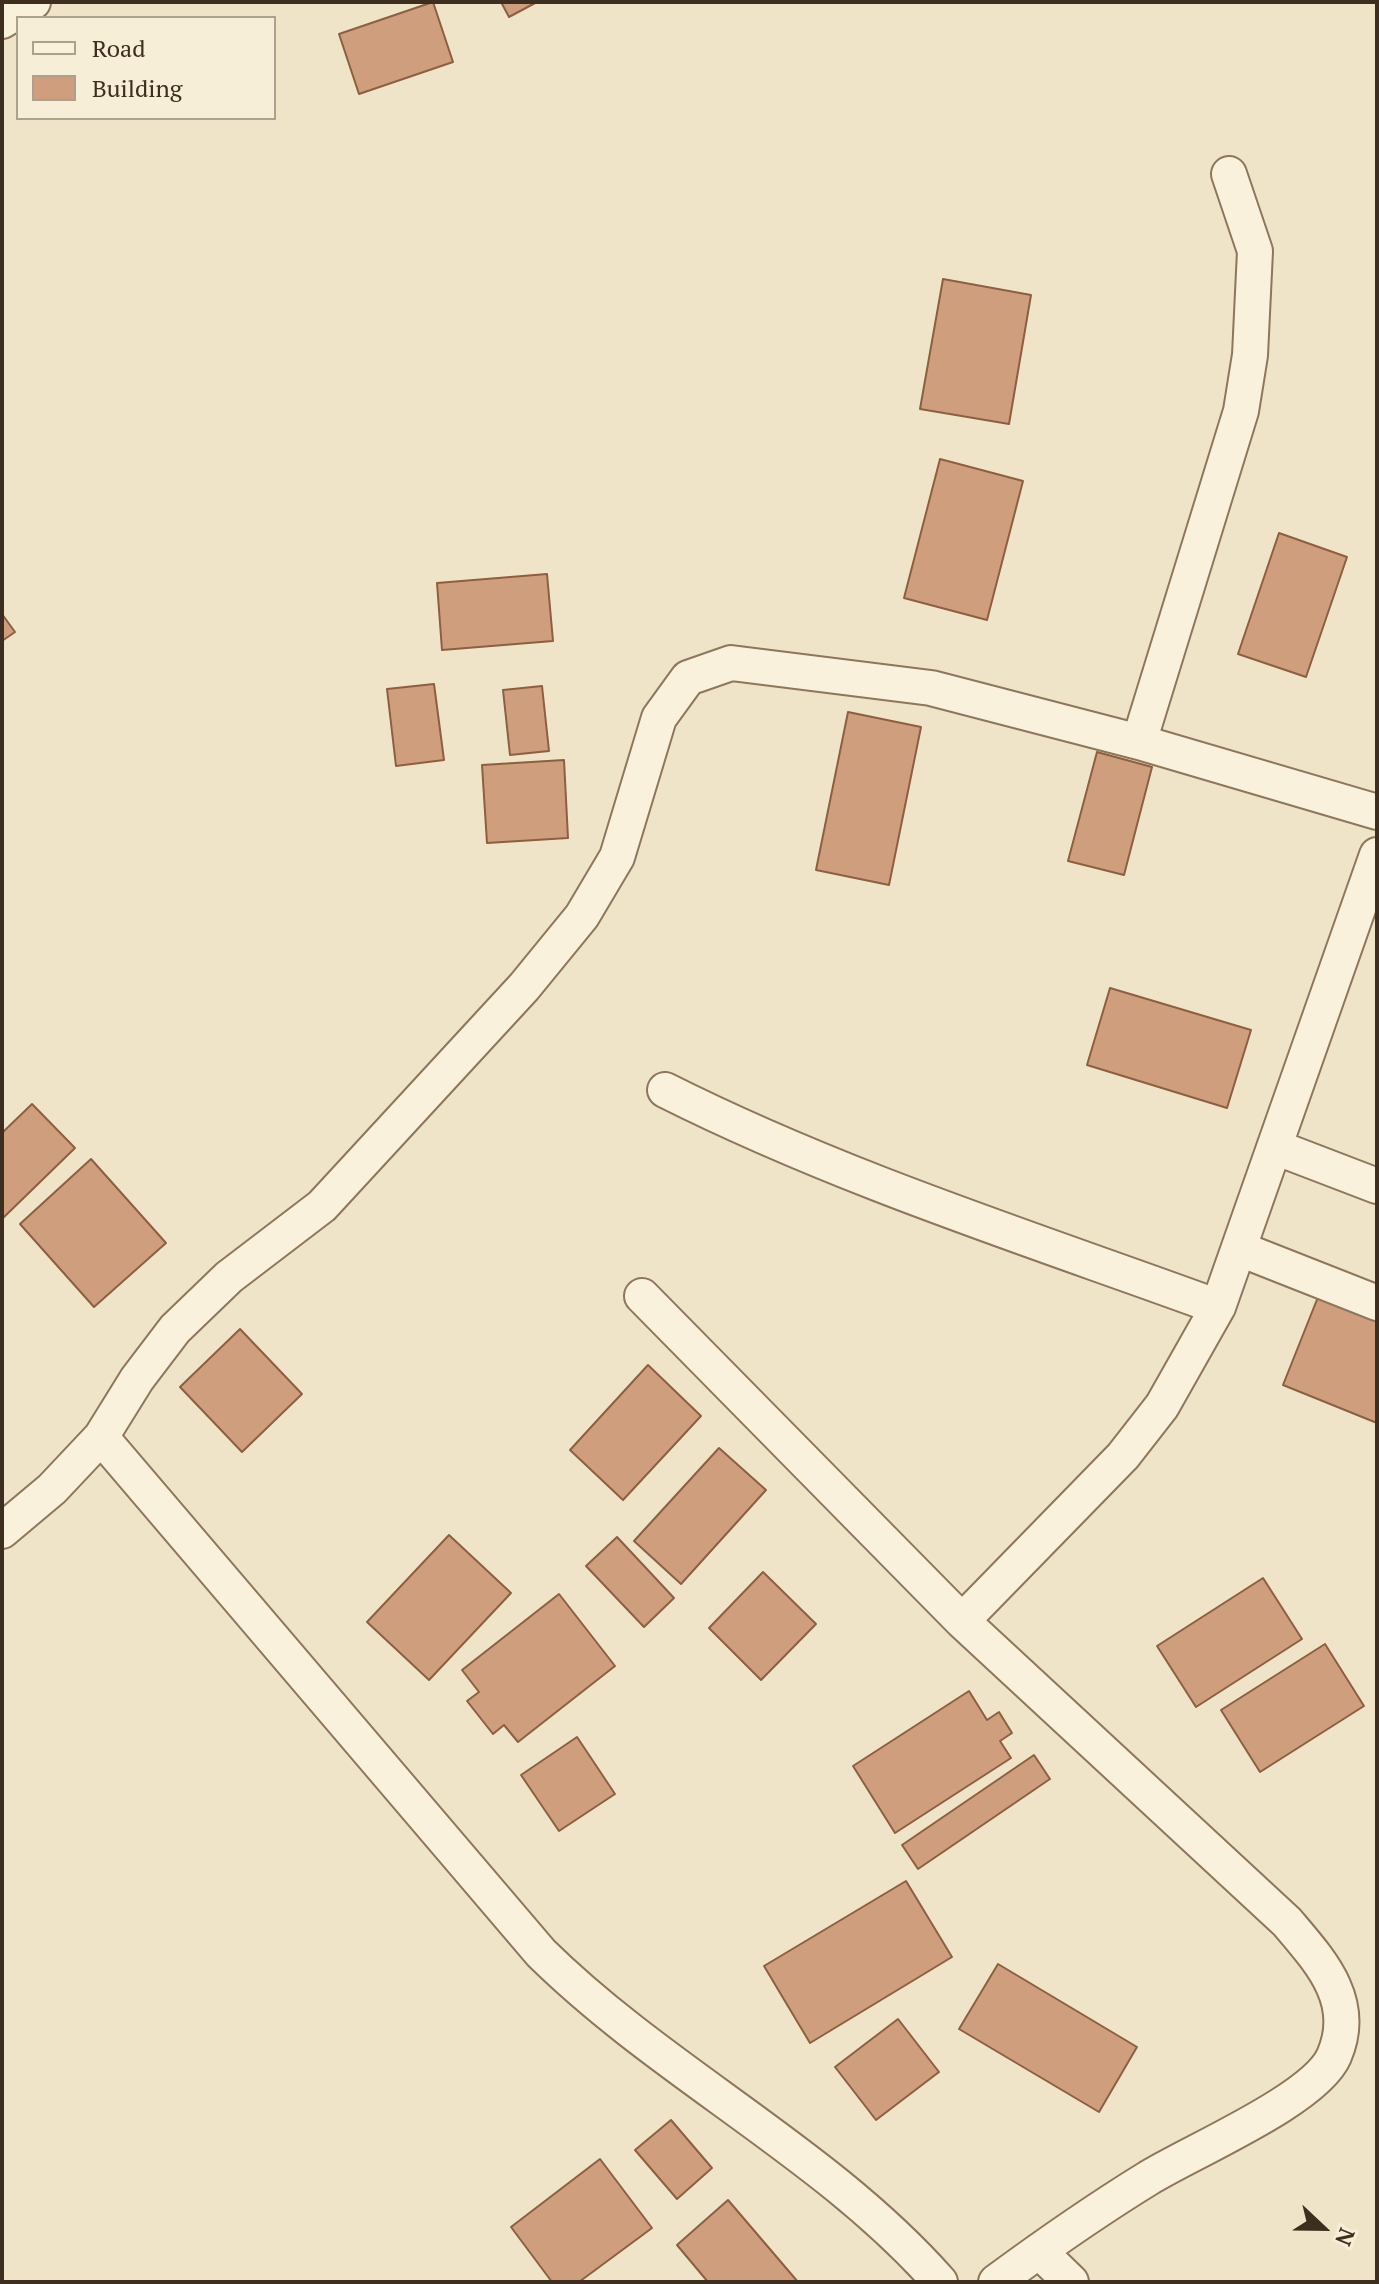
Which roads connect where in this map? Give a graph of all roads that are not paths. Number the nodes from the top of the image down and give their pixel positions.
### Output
1 (33, 2) edge
2 (2, 21) edge
3 (1229, 174) dead end
4 (1139, 742) junction
5 (1377, 812) edge
6 (1377, 855) edge
7 (665, 1090) dead end
8 (1275, 1147) junction
9 (1377, 1186) edge
10 (1240, 1249) junction
11 (642, 1296) dead end
12 (1377, 1303) edge
13 (1218, 1307) junction
14 (101, 1437) junction
15 (2, 1531) edge
16 (962, 1621) junction
17 (1039, 2251) junction
18 (940, 2282) edge
19 (996, 2282) edge
20 (1071, 2282) edge

1 - 2 street
3 - 4 street
4 - 5 street
4 - 14 street
6 - 8 street
7 - 13 street
8 - 9 street
8 - 10 street
10 - 12 street
10 - 13 street
11 - 16 street
13 - 16 street
14 - 15 street
14 - 18 street
16 - 17 street
17 - 19 street
17 - 20 street

